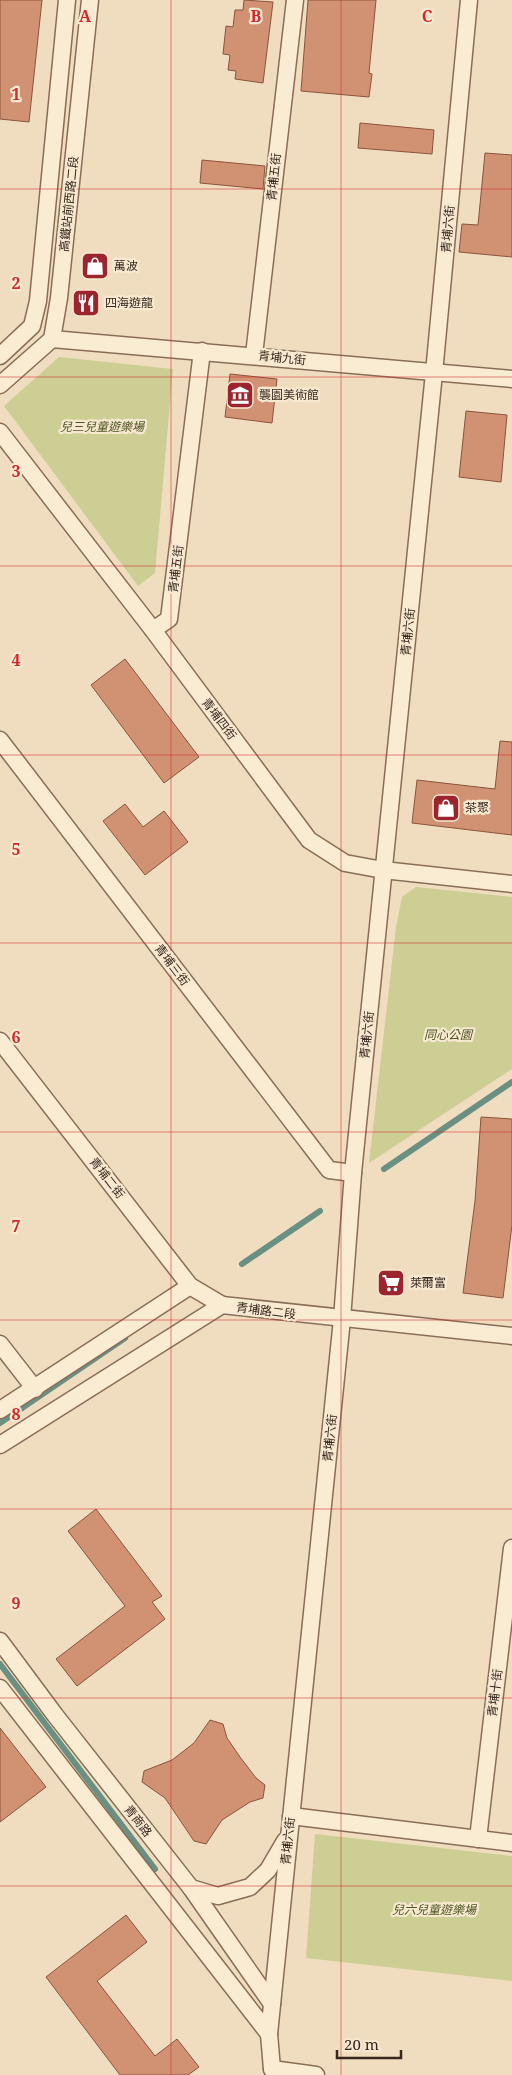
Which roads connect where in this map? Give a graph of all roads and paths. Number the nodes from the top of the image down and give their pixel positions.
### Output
1 (67, 0) edge
2 (90, 0) edge
3 (294, 0) edge
4 (469, 0) edge
5 (52, 339) junction
6 (202, 351) junction
7 (254, 355) junction
8 (0, 356) edge
9 (434, 372) junction
10 (512, 379) edge
11 (0, 385) edge
12 (0, 432) edge
13 (154, 630) junction
14 (0, 740) edge
15 (383, 870) junction
16 (512, 884) edge
17 (0, 1041) edge
18 (353, 1173) junction
19 (190, 1286) junction
20 (222, 1305) junction
21 (342, 1319) junction
22 (512, 1336) edge
23 (0, 1344) edge
24 (35, 1389) junction
25 (0, 1410) edge
26 (0, 1445) edge
27 (512, 1548) edge
28 (0, 1641) edge
29 (0, 1688) edge
30 (290, 1824) junction
31 (478, 1839) junction
32 (512, 1842) edge
33 (191, 1888) junction
34 (272, 2004) junction
35 (269, 2034) junction
36 (269, 2072) edge
37 (316, 2075) edge

1 - 8 street, 高鐵站前西路二段
2 - 5 street, 高鐵站前西路二段
3 - 7 street, 青埔五街
4 - 9 street, 青埔六街
5 - 6 street, 青埔九街
5 - 11 street
6 - 7 street, 青埔九街
6 - 13 street, 青埔五街
7 - 9 street, 青埔九街
9 - 10 street, 青埔九街
9 - 15 street, 青埔六街
12 - 13 street, 青埔四街
13 - 15 street, 青埔四街
14 - 18 street, 青埔三街
15 - 16 street, 青埔四街
15 - 18 street, 青埔六街
17 - 19 street, 青埔二街
18 - 21 street, 青埔六街
19 - 20 street, 青埔二街
19 - 24 street
20 - 21 street, 青埔路二段
20 - 26 street, 青埔路二段
21 - 22 street, 青埔路二段
21 - 30 street, 青埔六街
23 - 24 street
24 - 25 street
27 - 31 street, 青埔十街
28 - 33 street, 青商路
29 - 35 street
30 - 31 street
30 - 33 street
30 - 34 street, 青埔六街
31 - 32 street
33 - 34 street, 青商路
34 - 35 street, 青埔六街
35 - 36 street, 青埔六街
36 - 37 street

